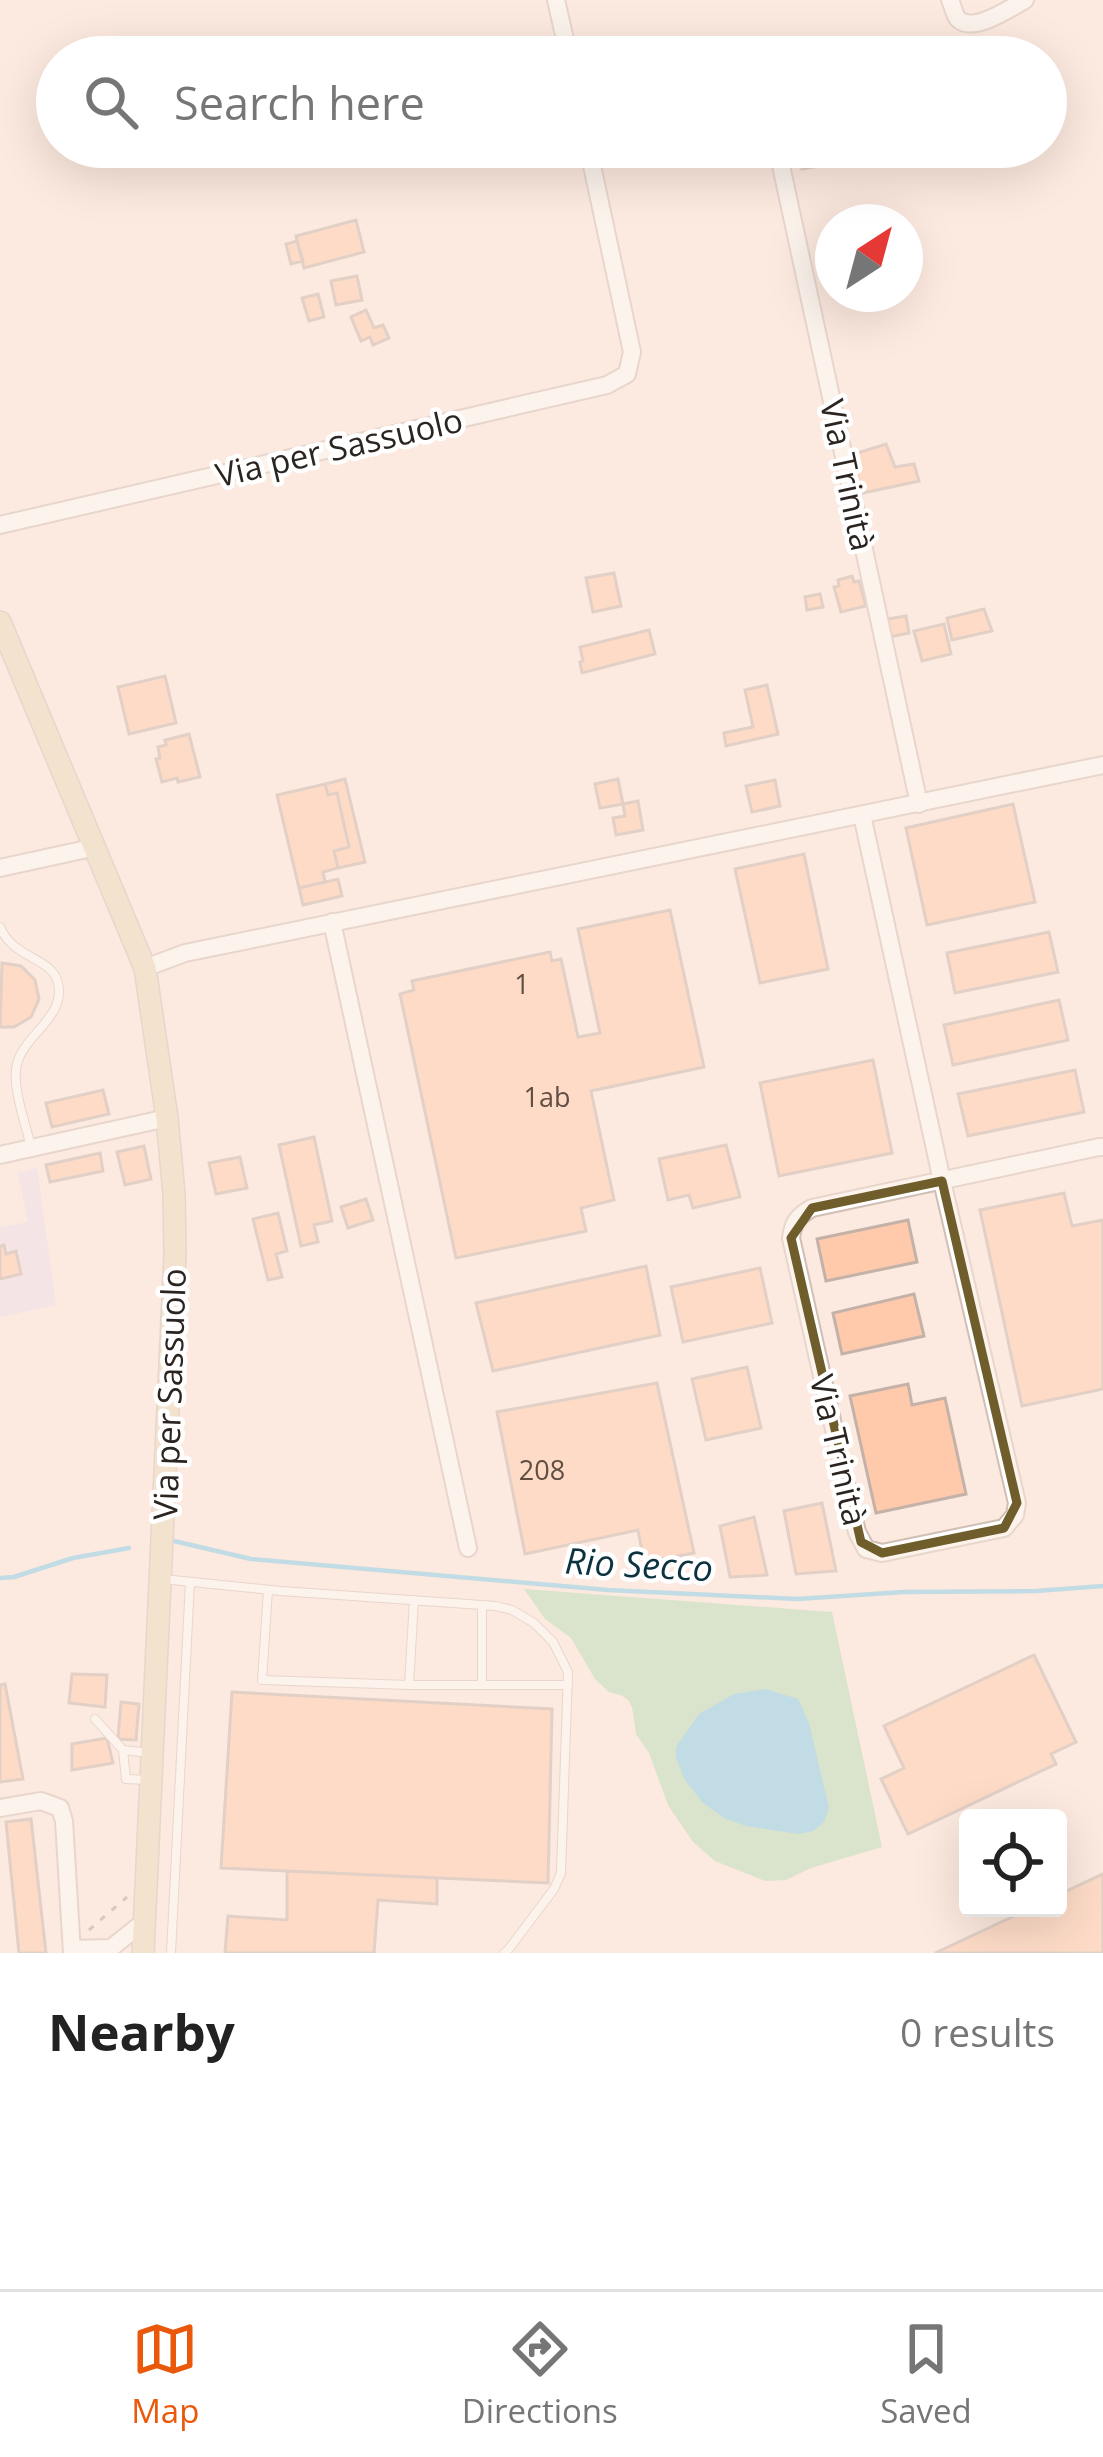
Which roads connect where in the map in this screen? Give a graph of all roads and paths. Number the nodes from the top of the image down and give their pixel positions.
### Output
1 (556, 0) edge
2 (950, 0) edge
3 (1024, 0) edge
4 (564, 36) edge
5 (593, 168) edge
6 (783, 168) edge
7 (0, 525) edge
8 (0, 622) edge
9 (1103, 765) edge
10 (920, 804) junction
11 (862, 815) junction
12 (96, 847) junction
13 (0, 868) edge
14 (332, 922) junction
15 (0, 927) edge
16 (146, 968) junction
17 (167, 1118) junction
18 (1103, 1147) edge
19 (31, 1148) junction
20 (0, 1155) edge
21 (942, 1181) junction
22 (468, 1548) dead end
23 (161, 1579) junction
24 (190, 1582) junction
25 (268, 1590) junction
26 (414, 1600) junction
27 (482, 1605) junction
28 (409, 1684) junction
29 (568, 1684) junction
30 (482, 1685) junction
31 (95, 1719) dead end
32 (123, 1750) junction
33 (152, 1753) junction
34 (150, 1780) junction
35 (0, 1808) edge
36 (145, 1921) junction
37 (111, 1948) junction
38 (72, 1951) edge
39 (144, 1952) edge
40 (507, 1952) edge
41 (171, 1953) edge

1 - 4 street
2 - 3 street
5 - 7 street, Via per Sassuolo
6 - 10 street, Via Trinità
8 - 12 main road, Via per Sassuolo
9 - 10 street
10 - 11 street
11 - 14 street
11 - 21 street, Via Trinità
12 - 13 street
12 - 16 main road, Via per Sassuolo
14 - 16 street
14 - 22 street
15 - 19 lane
16 - 17 main road, Via per Sassuolo
17 - 19 street
17 - 23 main road, Via per Sassuolo
18 - 21 street, Via Trinità
19 - 20 street
21 - 21 street, Via Trinità
23 - 24 lane
23 - 33 main road, Via per Sassuolo
24 - 25 lane
24 - 41 lane
25 - 26 lane
25 - 28 lane
26 - 27 lane
26 - 28 lane
27 - 29 lane
27 - 30 lane
28 - 30 lane
29 - 30 lane
29 - 40 lane
31 - 32 lane
32 - 33 lane
32 - 34 lane
33 - 34 main road, Via per Sassuolo
34 - 36 main road, Via per Sassuolo
35 - 38 street
36 - 37 street
36 - 39 main road, Via per Sassuolo
37 - 38 street
37 - 39 street

